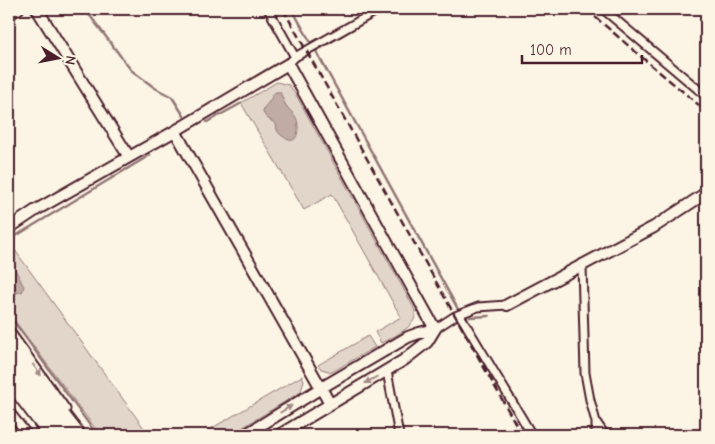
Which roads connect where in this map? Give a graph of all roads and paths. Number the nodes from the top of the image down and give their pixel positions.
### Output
1 (18, 9) edge
2 (37, 9) edge
3 (268, 9) edge
4 (380, 9) edge
5 (603, 9) edge
6 (9, 14) edge
7 (292, 60) junction
8 (706, 96) edge
9 (175, 131) junction
10 (128, 157) junction
11 (706, 193) edge
12 (9, 228) edge
13 (582, 265) junction
14 (507, 305) joint
15 (460, 315) junction
16 (435, 329) junction
17 (9, 330) edge
18 (9, 345) edge
19 (9, 362) edge
20 (387, 371) junction
21 (14, 386) edge
22 (321, 388) junction
23 (330, 404) junction
24 (10, 415) edge
25 (596, 422) junction
26 (28, 435) edge
27 (40, 435) edge
28 (50, 435) edge
29 (64, 435) edge
30 (78, 435) edge
31 (245, 435) edge
32 (279, 435) edge
33 (399, 435) edge
34 (532, 435) edge
35 (596, 435) edge
36 (605, 435) edge

1 - 6 street
2 - 10 street
3 - 7 street
4 - 7 street
5 - 8 street
7 - 9 street
7 - 16 street
9 - 10 street
9 - 22 street
10 - 12 street
11 - 13 street
13 - 14 street
13 - 25 street
14 - 15 street
15 - 16 street
15 - 34 street
16 - 20 street
16 - 22 street
17 -> 30 street
18 - 30 highway
19 - 21 highway
20 -> 23 street
20 - 33 street
21 - 27 highway
21 - 28 highway
21 - 29 highway
22 - 23 street
31 -> 22 street
23 - 32 street
24 - 26 street
25 - 35 street
25 - 36 street

